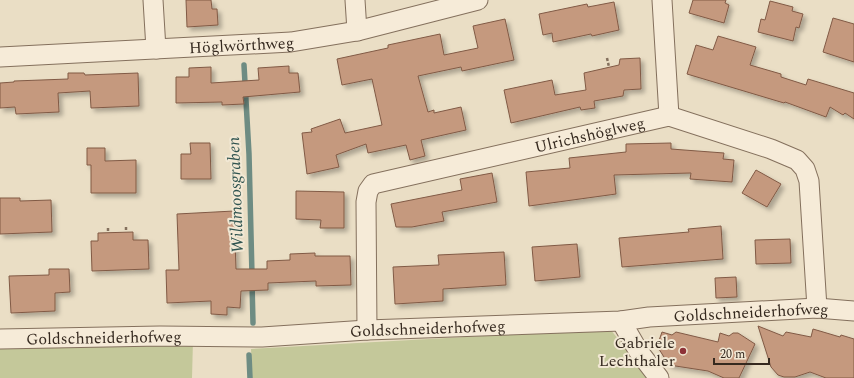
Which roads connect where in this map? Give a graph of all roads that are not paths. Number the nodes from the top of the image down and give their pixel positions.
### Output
1 (153, 0) edge
2 (355, 0) edge
3 (478, 0) edge
4 (662, 0) edge
5 (357, 30) junction
6 (156, 49) junction
7 (0, 57) edge
8 (669, 116) junction
9 (817, 308) junction
10 (854, 311) edge
11 (621, 321) junction
12 (368, 330) junction
13 (0, 339) edge
14 (659, 378) edge

1 - 6 street
2 - 5 street
3 - 5 street, Höglwörthweg
4 - 8 street
5 - 6 street, Höglwörthweg
6 - 7 street, Höglwörthweg
8 - 9 street
8 - 12 street, Ulrichshöglweg
9 - 10 street, Goldschneiderhofweg
9 - 11 street, Goldschneiderhofweg
11 - 12 street, Goldschneiderhofweg
11 - 14 street
12 - 13 street, Goldschneiderhofweg

